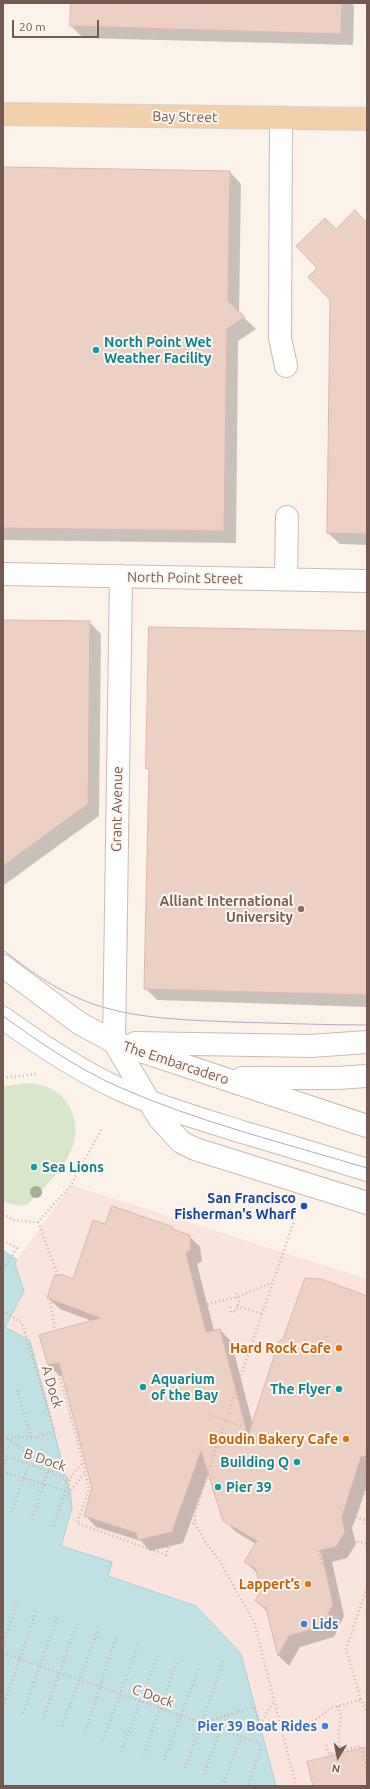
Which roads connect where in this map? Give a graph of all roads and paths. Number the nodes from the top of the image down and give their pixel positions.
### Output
1 (3, 114) edge
2 (281, 118) junction
3 (367, 119) edge
4 (286, 366) dead end
5 (287, 517) dead end
6 (3, 574) edge
7 (121, 576) junction
8 (286, 579) junction
9 (367, 581) edge
10 (3, 966) edge
11 (3, 1018) edge
12 (114, 1042) junction
13 (367, 1042) edge
14 (41, 1074) dead end
15 (217, 1076) junction
16 (367, 1076) edge
17 (3, 1078) edge
18 (149, 1101) junction
19 (367, 1126) edge
20 (101, 1130) dead end
21 (367, 1170) edge
22 (367, 1203) edge
23 (3, 1214) edge
24 (295, 1218) dead end
25 (38, 1222) junction
26 (3, 1240) edge
27 (3, 1270) edge
28 (58, 1275) dead end
29 (273, 1283) junction
30 (236, 1292) dead end
31 (237, 1297) junction
32 (50, 1299) dead end
33 (237, 1306) junction
34 (230, 1307) dead end
35 (3, 1311) edge
36 (262, 1314) junction
37 (55, 1330) dead end
38 (212, 1331) dead end
39 (56, 1363) dead end
40 (17, 1390) dead end
41 (228, 1413) dead end
42 (210, 1415) dead end
43 (241, 1426) dead end
44 (223, 1428) dead end
45 (3, 1437) edge
46 (8, 1439) junction
47 (32, 1439) junction
48 (3, 1455) edge
49 (7, 1457) junction
50 (83, 1462) junction
51 (28, 1464) junction
52 (358, 1466) dead end
53 (3, 1468) edge
54 (367, 1469) edge
55 (48, 1471) junction
56 (3, 1472) edge
57 (85, 1472) junction
58 (367, 1484) edge
59 (11, 1512) dead end
60 (356, 1517) junction
61 (32, 1519) dead end
62 (367, 1521) edge
63 (195, 1523) junction
64 (343, 1524) dead end
65 (53, 1526) dead end
66 (342, 1537) dead end
67 (367, 1544) edge
68 (325, 1549) dead end
69 (319, 1551) dead end
70 (367, 1588) edge
71 (17, 1603) dead end
72 (37, 1609) dead end
73 (57, 1618) dead end
74 (77, 1624) dead end
75 (98, 1631) dead end
76 (116, 1638) dead end
77 (138, 1645) dead end
78 (3, 1646) edge
79 (3, 1653) edge
80 (158, 1654) dead end
81 (20, 1659) junction
82 (224, 1660) dead end
83 (177, 1661) dead end
84 (40, 1666) junction
85 (199, 1668) dead end
86 (59, 1673) junction
87 (80, 1680) junction
88 (99, 1687) junction
89 (120, 1694) junction
90 (360, 1700) junction
91 (274, 1701) junction
92 (139, 1702) junction
93 (338, 1706) junction
94 (3, 1707) edge
95 (160, 1709) junction
96 (367, 1711) edge
97 (23, 1713) dead end
98 (182, 1716) junction
99 (43, 1719) dead end
100 (200, 1723) junction
101 (62, 1726) dead end
102 (220, 1730) junction
103 (282, 1731) junction
104 (84, 1735) dead end
105 (241, 1737) junction
106 (103, 1740) dead end
107 (326, 1745) dead end
108 (123, 1747) dead end
109 (341, 1751) junction
110 (144, 1754) dead end
111 (164, 1760) dead end
112 (185, 1768) dead end
113 (367, 1770) edge
114 (204, 1775) dead end
115 (224, 1782) dead end
116 (248, 1786) edge
117 (296, 1786) edge

1 - 2 main road, Bay Street
2 - 3 main road, Bay Street
2 - 4 street
5 - 8 street
6 - 7 street, North Point Street
7 - 8 street, North Point Street
7 - 12 street, Grant Avenue
8 - 9 street, North Point Street
10 - 12 street, The Embarcadero
11 - 18 street
12 - 13 street
12 - 15 street, The Embarcadero
12 - 18 street
14 - 17 path
15 - 16 street
15 - 19 street, The Embarcadero
18 - 21 street
18 - 22 street
20 - 25 path
23 - 25 path
24 - 29 path
25 - 28 path
26 - 27 path
29 - 31 path
29 - 36 path
30 - 31 path
31 - 33 path
31 - 38 path
32 - 37 path
33 - 34 path
33 - 36 path
35 - 47 path, A Dock
36 - 41 path
39 - 50 path
40 - 47 path
42 - 43 path, bridge
44 - 63 path
45 - 46 path, A Dock
46 - 47 path, A Dock
46 - 50 path, A Dock
48 - 49 path, B Dock
49 - 51 path, B Dock
49 - 53 path
50 - 57 path
51 - 55 path, B Dock
51 - 59 path
52 - 54 path
55 - 61 path
55 - 65 path, B Dock
56 - 57 path, B Dock
57 - 63 path
58 - 60 path
60 - 62 path
60 - 64 path
63 - 91 path
66 - 67 path
68 - 69 path
70 - 90 path
71 - 78 path
72 - 81 path
73 - 84 path
74 - 86 path
75 - 87 path
76 - 88 path
77 - 89 path
79 - 81 path, C Dock
80 - 92 path
81 - 84 path, C Dock
81 - 94 path
82 - 100 path
83 - 95 path
84 - 86 path, C Dock
84 - 97 path
85 - 98 path
86 - 87 path, C Dock
86 - 99 path
87 - 88 path, C Dock
87 - 101 path
88 - 89 path, C Dock
88 - 104 path
89 - 92 path, C Dock
89 - 106 path
90 - 93 path
90 - 96 path
91 - 100 path
91 - 103 path
92 - 95 path, C Dock
92 - 108 path
93 - 103 path
93 - 109 path
95 - 98 path, C Dock
95 - 110 path
98 - 100 path, C Dock
98 - 111 path
100 - 102 path, C Dock
100 - 112 path
102 - 105 path, C Dock
102 - 114 path
103 - 117 path
105 - 115 path
105 - 116 path, C Dock
107 - 109 path
109 - 113 path

